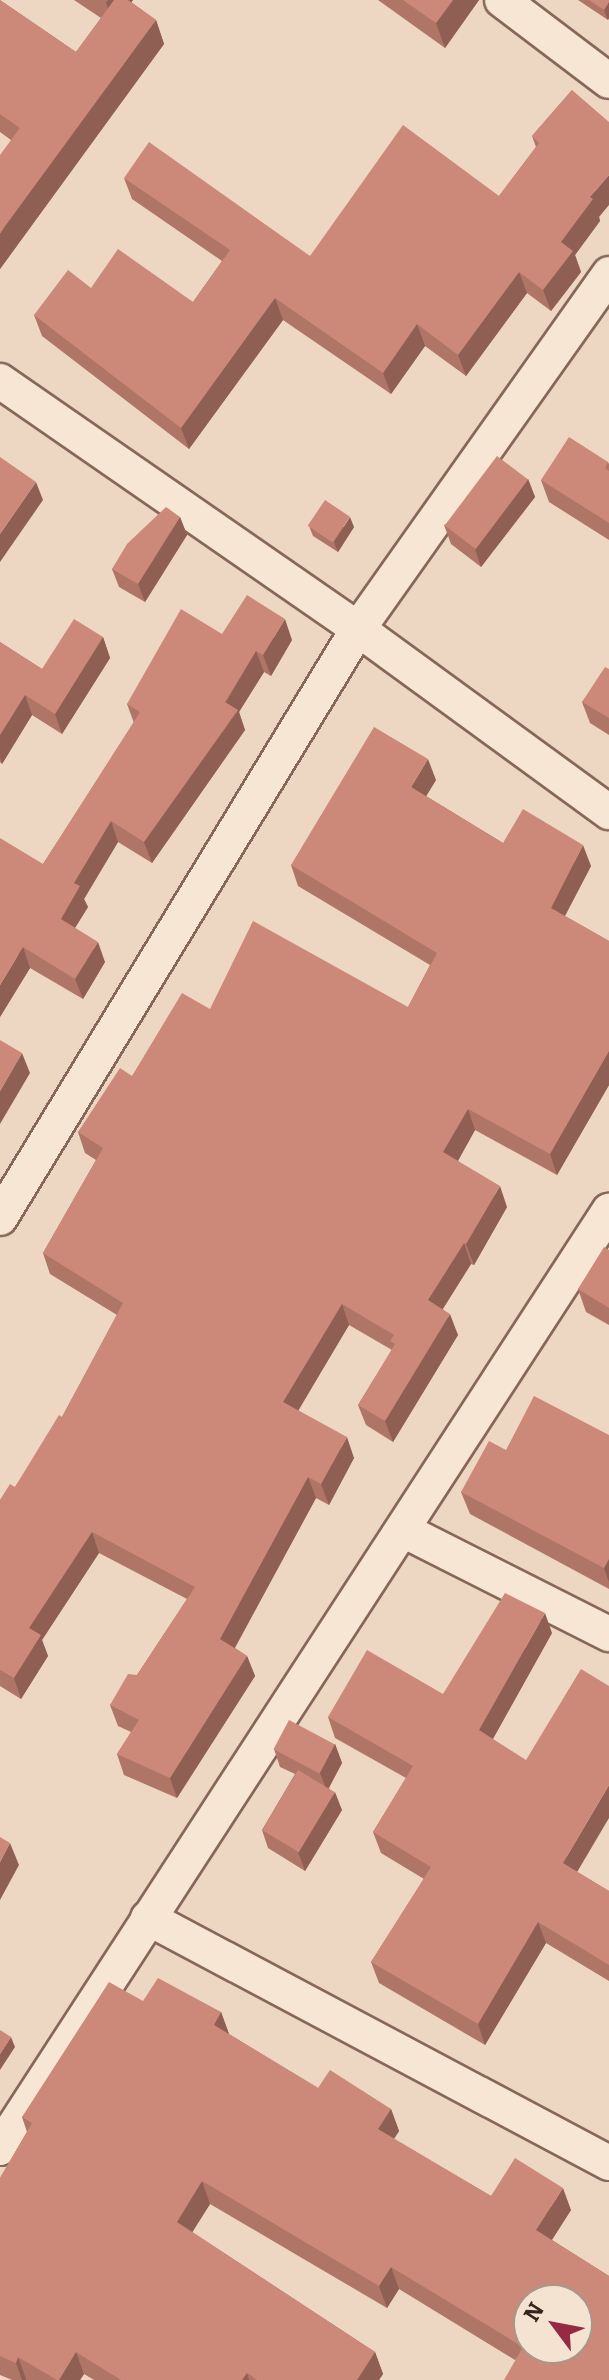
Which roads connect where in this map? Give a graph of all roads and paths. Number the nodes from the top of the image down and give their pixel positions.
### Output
1 (502, 0) edge
2 (609, 81) edge
3 (609, 274) edge
4 (0, 381) edge
5 (358, 629) junction
6 (609, 812) edge
7 (609, 1211) edge
8 (0, 1218) edge
9 (403, 1530) junction
10 (609, 1634) edge
11 (148, 1918) junction
12 (0, 2148) edge
13 (609, 2163) edge

1 - 2 street
3 - 5 street
4 - 5 street
5 - 6 street
5 - 8 street
7 - 9 street
9 - 10 street
9 - 11 street
11 - 12 street
11 - 13 street

